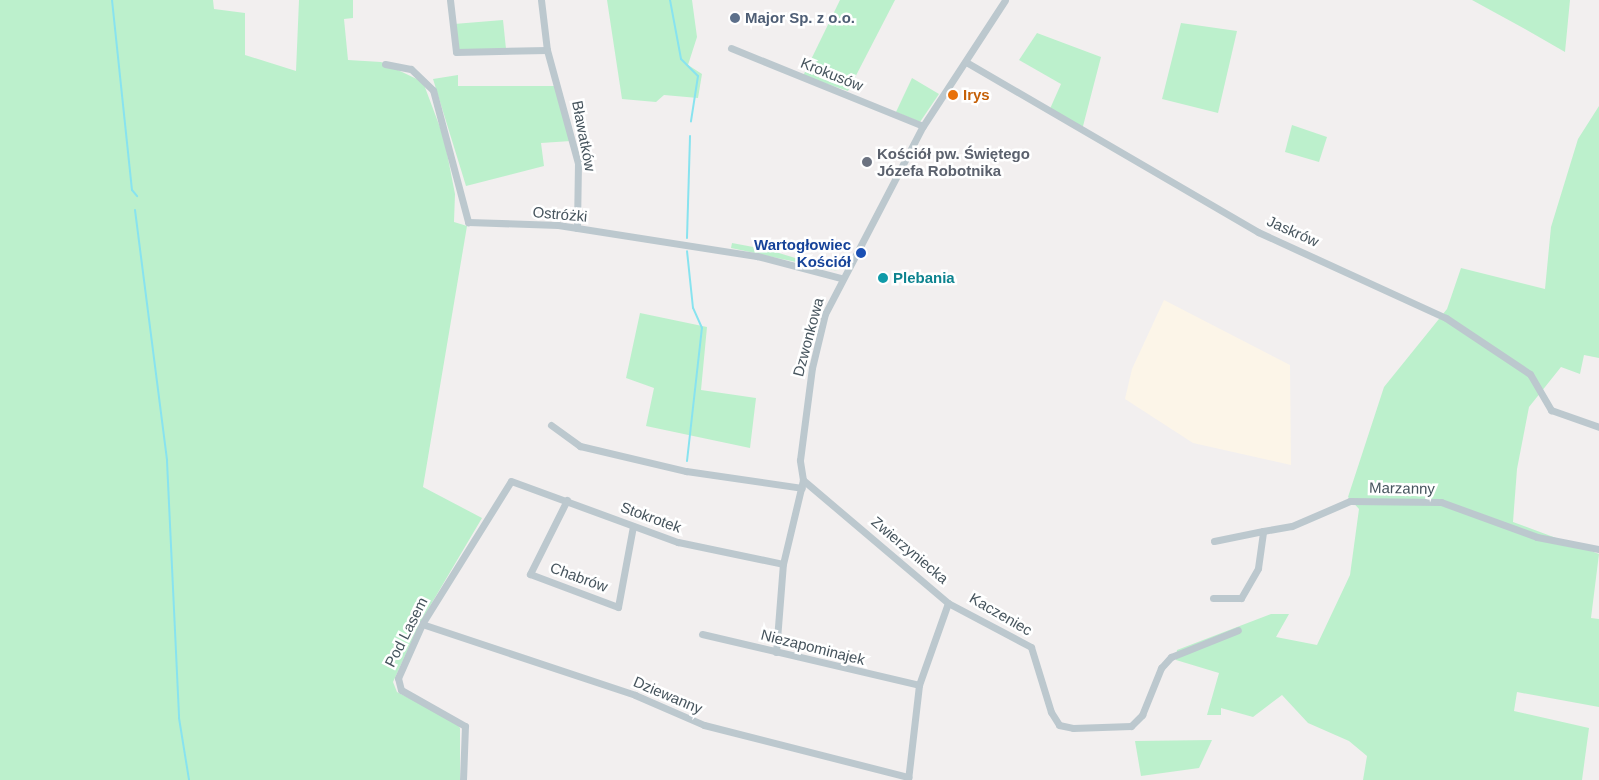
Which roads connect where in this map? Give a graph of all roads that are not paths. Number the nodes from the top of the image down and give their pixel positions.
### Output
1 (450, 0) edge
2 (541, 0) edge
3 (1005, 0) edge
4 (730, 48) dead end
5 (547, 50) junction
6 (966, 62) junction
7 (384, 64) dead end
8 (922, 126) junction
9 (577, 228) junction
10 (841, 278) junction
11 (551, 425) dead end
12 (1599, 427) edge
13 (514, 480) joint
14 (802, 484) junction
15 (567, 500) junction
16 (633, 526) junction
17 (1263, 531) junction
18 (1214, 542) dead end
19 (1599, 549) edge
20 (783, 564) junction
21 (1213, 598) dead end
22 (948, 603) junction
23 (422, 624) junction
24 (1238, 630) dead end
25 (702, 634) dead end
26 (776, 652) junction
27 (919, 685) junction
28 (908, 778) edge
29 (463, 780) edge

1 - 5 street
2 - 5 street, Bławatków
3 - 6 street, Dzwonkowa
4 - 8 street, Krokusów
5 - 9 street, Bławatków
6 - 8 street, Dzwonkowa
6 - 12 street, Jaskrów
7 - 9 street, Ostróżki
8 - 10 street, Dzwonkowa
9 - 10 street, Ostróżki
10 - 14 street, Dzwonkowa
11 - 14 street
13 - 15 street, Stokrotek
13 - 23 street, Pod Lasem
14 - 20 street, Dzwonkowa
14 - 22 street, Zwierzyniecka
15 - 16 street, Stokrotek
15 - 16 street, Chabrów
16 - 20 street, Stokrotek
17 - 18 street, Marzanny
17 - 19 street, Marzanny
17 - 21 street
20 - 26 street, Dzwonkowa
22 - 24 street, Kaczeniec
22 - 27 street, Zwierzyniecka
23 - 28 street, Dziewanny
23 - 29 street, Pod Lasem
25 - 26 street, Niezapominajek
26 - 27 street, Niezapominajek
27 - 28 street, Zwierzyniecka

